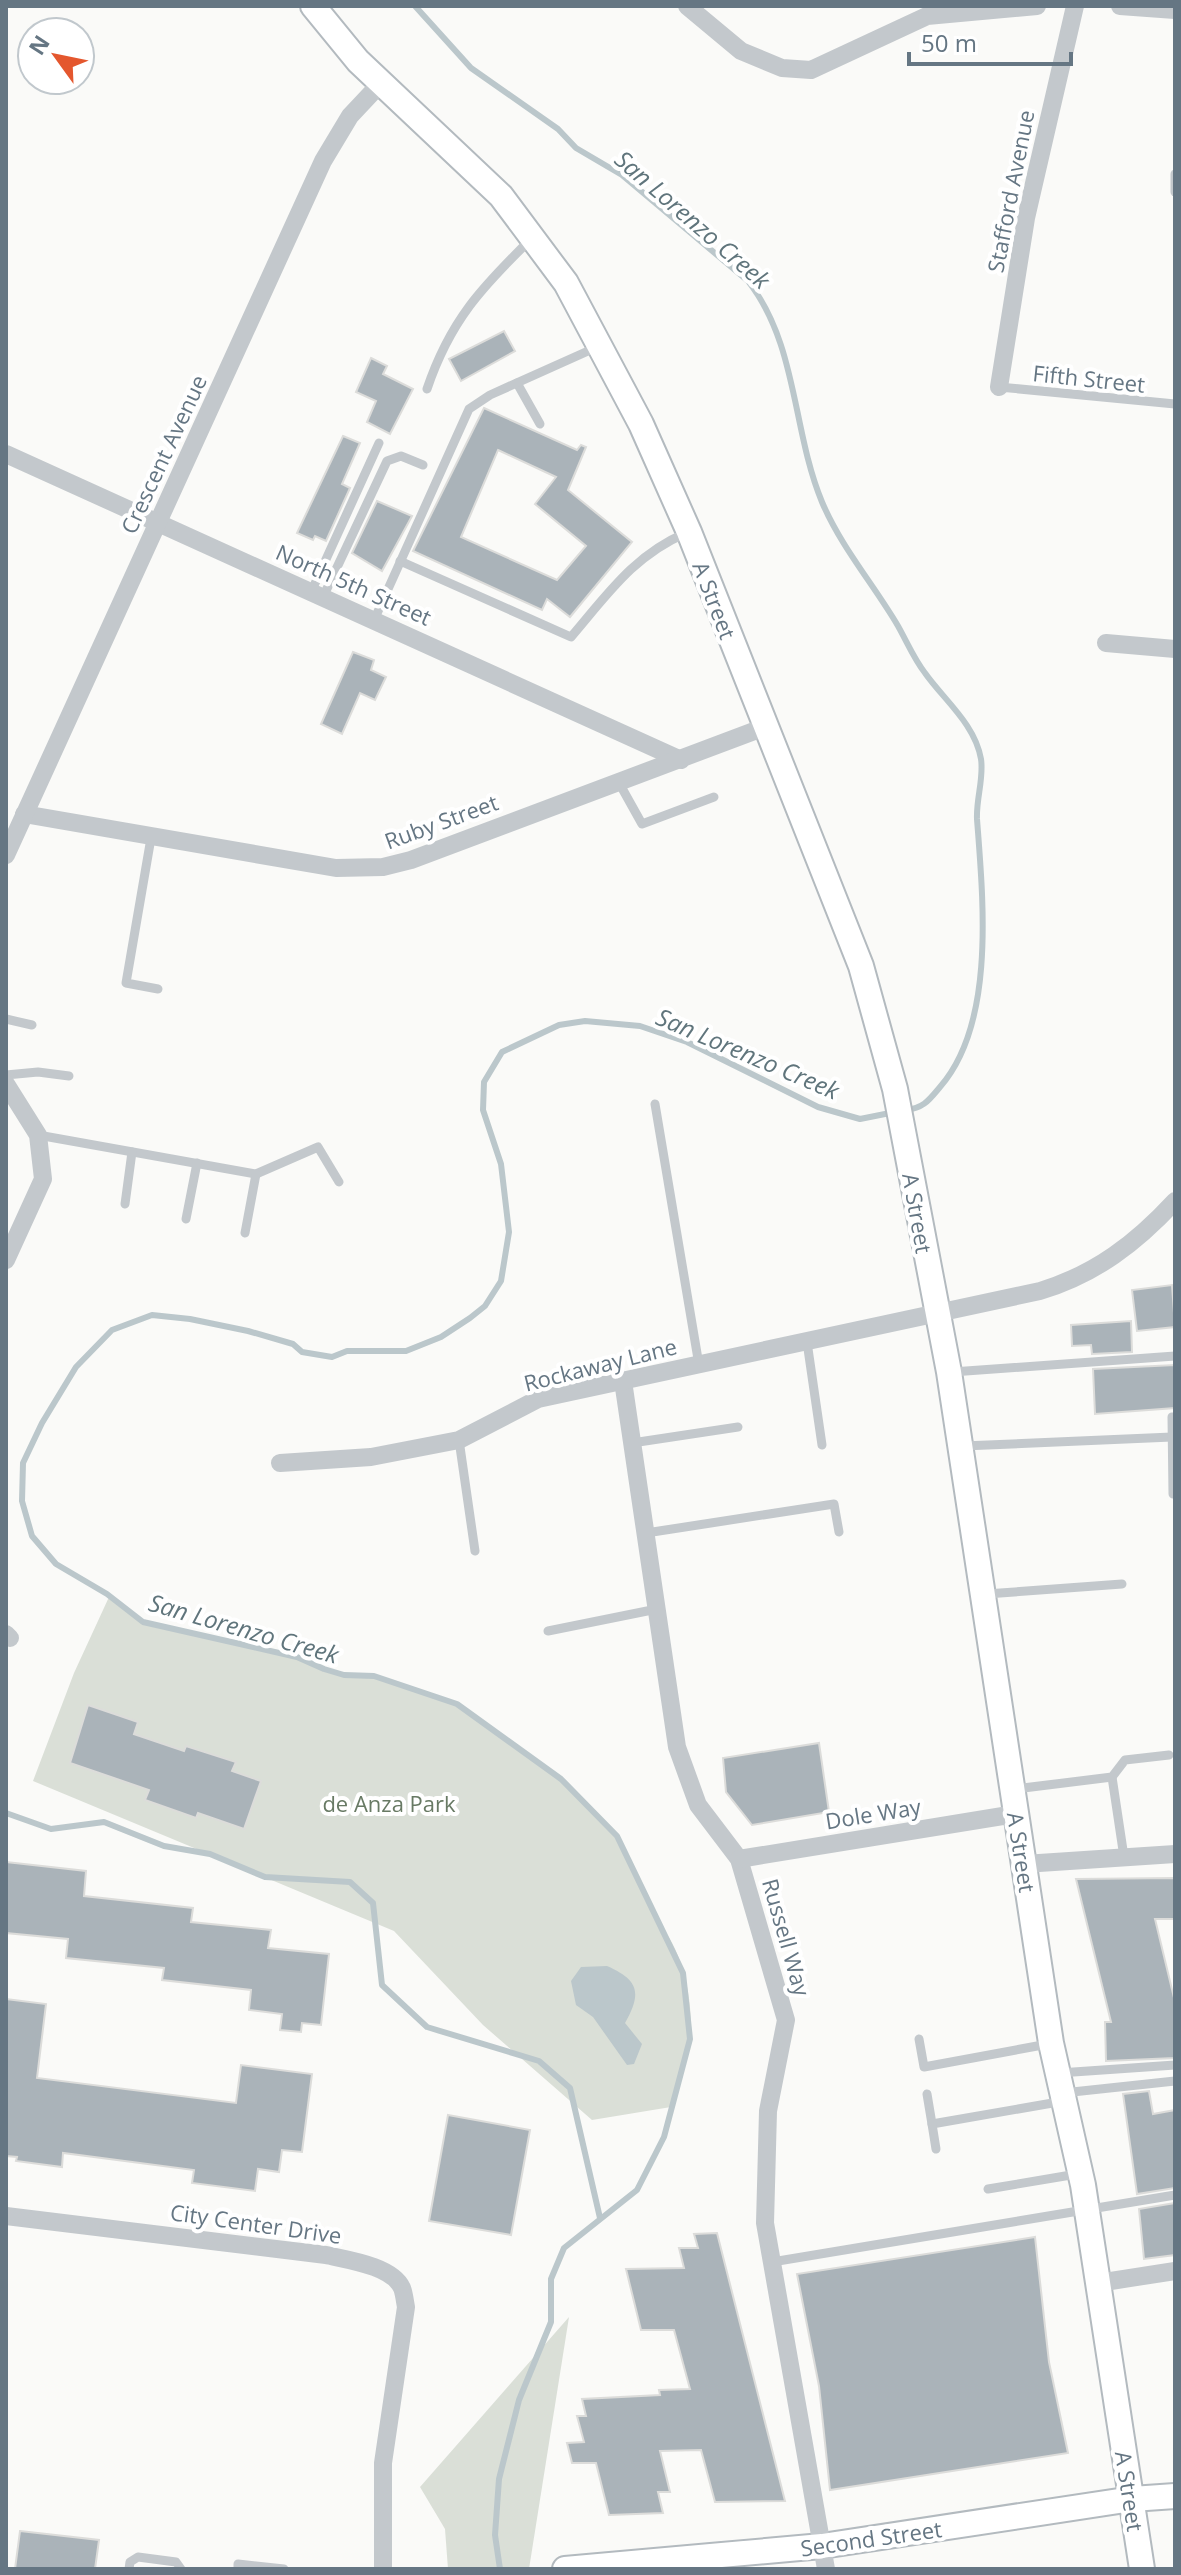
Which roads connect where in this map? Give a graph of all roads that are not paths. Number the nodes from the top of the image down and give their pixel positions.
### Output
1 (313, 6) edge
2 (687, 6) edge
3 (1037, 6) edge
4 (1075, 6) edge
5 (1120, 6) edge
6 (1175, 10) edge
7 (381, 83) junction
8 (1175, 174) edge
9 (1175, 192) edge
10 (534, 237) junction
11 (600, 346) junction
12 (517, 383) junction
13 (999, 387) joint
14 (427, 389) dead end
15 (1175, 404) edge
16 (540, 424) dead end
17 (379, 443) dead end
18 (6, 454) edge
19 (423, 465) dead end
20 (157, 523) junction
21 (689, 532) junction
22 (400, 561) junction
23 (318, 593) junction
24 (375, 618) junction
25 (1106, 643) dead end
26 (1175, 649) edge
27 (765, 727) junction
28 (681, 760) junction
29 (618, 781) junction
30 (714, 797) dead end
31 (24, 814) junction
32 (151, 838) junction
33 (6, 855) edge
34 (158, 989) dead end
35 (6, 1019) edge
36 (32, 1025) dead end
37 (6, 1075) edge
38 (69, 1076) dead end
39 (6, 1084) edge
40 (655, 1104) dead end
41 (38, 1135) junction
42 (132, 1152) junction
43 (197, 1163) junction
44 (256, 1174) junction
45 (339, 1182) dead end
46 (1175, 1201) edge
47 (125, 1204) dead end
48 (186, 1219) dead end
49 (245, 1233) dead end
50 (6, 1260) edge
51 (935, 1312) junction
52 (807, 1342) junction
53 (1175, 1356) edge
54 (699, 1365) junction
55 (949, 1372) junction
56 (623, 1381) junction
57 (1175, 1417) edge
58 (738, 1427) dead end
59 (1172, 1437) junction
60 (459, 1440) junction
61 (632, 1443) junction
62 (822, 1445) dead end
63 (959, 1446) junction
64 (280, 1463) dead end
65 (1173, 1494) edge
66 (839, 1532) dead end
67 (646, 1533) junction
68 (475, 1551) dead end
69 (1122, 1584) dead end
70 (982, 1594) junction
71 (657, 1609) junction
72 (548, 1631) dead end
73 (1169, 1755) dead end
74 (1112, 1777) junction
75 (1012, 1789) junction
76 (1015, 1814) junction
77 (1175, 1854) edge
78 (1124, 1857) junction
79 (739, 1859) junction
80 (1024, 1864) junction
81 (919, 2039) dead end
82 (1051, 2043) junction
83 (1175, 2065) edge
84 (1175, 2081) edge
85 (1062, 2089) junction
86 (927, 2094) dead end
87 (932, 2124) junction
88 (936, 2149) dead end
89 (1081, 2174) junction
90 (988, 2189) dead end
91 (1175, 2195) edge
92 (1086, 2210) junction
93 (6, 2216) edge
94 (771, 2262) junction
95 (1175, 2271) edge
96 (1098, 2283) junction
97 (1175, 2496) edge
98 (1132, 2499) junction
99 (824, 2558) edge
100 (129, 2569) edge
101 (181, 2569) edge
102 (238, 2569) edge
103 (284, 2569) edge
104 (383, 2569) edge
105 (565, 2569) edge
106 (1142, 2569) edge

1 - 7 main road, A Street
2 - 3 street
4 - 13 street, Stafford Avenue
5 - 6 street
7 - 10 main road, A Street
7 - 20 street, Crescent Avenue
8 - 9 lane
10 - 11 main road, A Street
10 - 14 lane
11 - 12 lane
11 - 21 main road, A Street
12 - 16 lane
12 - 22 lane
13 - 15 lane, Fifth Street
17 - 23 lane
18 - 20 street, North 5th Street
19 - 23 lane
20 - 23 street, North 5th Street
20 - 31 street, Crescent Avenue
21 - 22 lane
21 - 27 main road, A Street
22 - 24 lane
23 - 24 street, North 5th Street
24 - 28 street, North 5th Street
25 - 26 street
27 - 28 street, Ruby Street
27 - 51 main road, A Street
28 - 29 street, Ruby Street
29 - 30 lane
29 - 32 street, Ruby Street
31 - 32 street, Ruby Street
31 - 33 street, Crescent Avenue
32 - 34 lane
35 - 36 lane
37 - 38 lane
39 - 41 street
40 - 54 lane
41 - 42 lane
41 - 50 street
42 - 43 lane
42 - 47 lane
43 - 44 lane
43 - 48 lane
44 - 45 lane
44 - 49 lane
46 - 51 street, Rockaway Lane
51 - 52 street, Rockaway Lane
51 - 55 main road, A Street
52 - 54 street, Rockaway Lane
52 - 62 lane
53 - 55 lane
54 - 56 street, Rockaway Lane
55 - 63 main road, A Street
56 - 60 street, Rockaway Lane
56 - 61 street, Russell Way
57 - 59 lane
58 - 61 lane
59 - 63 lane
59 - 65 lane
60 - 64 street, Rockaway Lane
60 - 68 lane
61 - 67 street, Russell Way
63 - 70 main road, A Street
66 - 67 lane
67 - 71 street, Russell Way
69 - 70 lane
70 - 75 main road, A Street
71 - 72 lane
71 - 79 street, Russell Way
73 - 74 lane
74 - 75 lane
74 - 78 lane
75 - 76 main road, A Street
76 - 79 street, Dole Way
76 - 80 main road, A Street
77 - 78 street
78 - 80 street
79 - 94 street, Russell Way
80 - 82 main road, A Street
81 - 82 lane
82 - 85 main road, A Street
83 - 85 lane
84 - 85 lane
85 - 87 lane
85 - 89 main road, A Street
86 - 87 lane
87 - 88 lane
89 - 90 lane
89 - 92 main road, A Street
91 - 92 lane
92 - 94 lane
92 - 96 main road, A Street
93 - 104 street, City Center Drive
94 - 99 street, Russell Way
95 - 96 street
96 - 98 main road, A Street
97 - 98 main road, Second Street
98 - 99 main road, Second Street
98 - 106 main road, A Street
99 - 105 main road, Second Street
100 - 101 lane
102 - 103 lane

